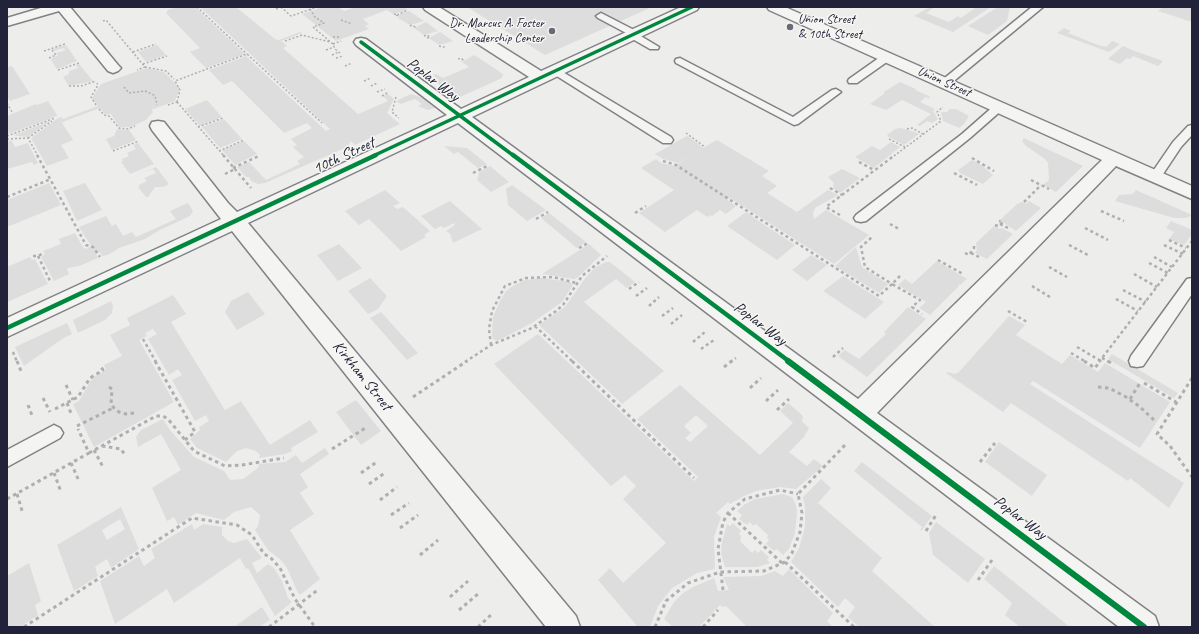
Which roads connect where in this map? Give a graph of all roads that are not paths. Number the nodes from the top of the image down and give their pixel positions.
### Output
1 (59, 7) edge
2 (63, 7) edge
3 (430, 7) edge
4 (692, 7) edge
5 (774, 7) edge
6 (1038, 7) edge
7 (601, 16) dead end
8 (7, 22) edge
9 (633, 34) junction
10 (361, 42) dead end
11 (654, 47) dead end
12 (887, 57) junction
13 (680, 61) dead end
14 (113, 68) dead end
15 (549, 74) junction
16 (853, 81) dead end
17 (945, 82) junction
18 (836, 92) dead end
19 (999, 107) junction
20 (459, 116) junction
21 (157, 118) road end
22 (1192, 128) edge
23 (667, 140) dead end
24 (1114, 158) junction
25 (1156, 176) junction
26 (1192, 193) edge
27 (861, 218) dead end
28 (235, 222) junction
29 (1192, 283) edge
30 (7, 328) edge
31 (1137, 361) dead end
32 (859, 414) junction
33 (54, 433) dead end
34 (7, 459) edge
35 (566, 627) edge
36 (1144, 627) edge

1 - 8 street
2 - 14 street
3 - 15 street
4 - 9 street, 10th Street
5 - 12 street, Union Street
6 - 17 lane
7 - 9 lane
9 - 11 lane
9 - 15 street, 10th Street
10 - 20 street, Poplar Way
12 - 16 lane
12 - 17 street, Union Street
13 - 18 lane
15 - 20 street, 10th Street
15 - 23 lane
17 - 19 street, Union Street
19 - 24 street, Union Street
19 - 27 lane
20 - 28 street, 10th Street
20 - 32 street, Poplar Way
21 - 28 street, Kirkham Street
22 - 25 lane
24 - 25 street, Union Street
24 - 32 street
25 - 26 street, Union Street
28 - 30 street, 10th Street
28 - 35 street, Kirkham Street
29 - 31 lane
32 - 36 street, Poplar Way
33 - 34 lane

